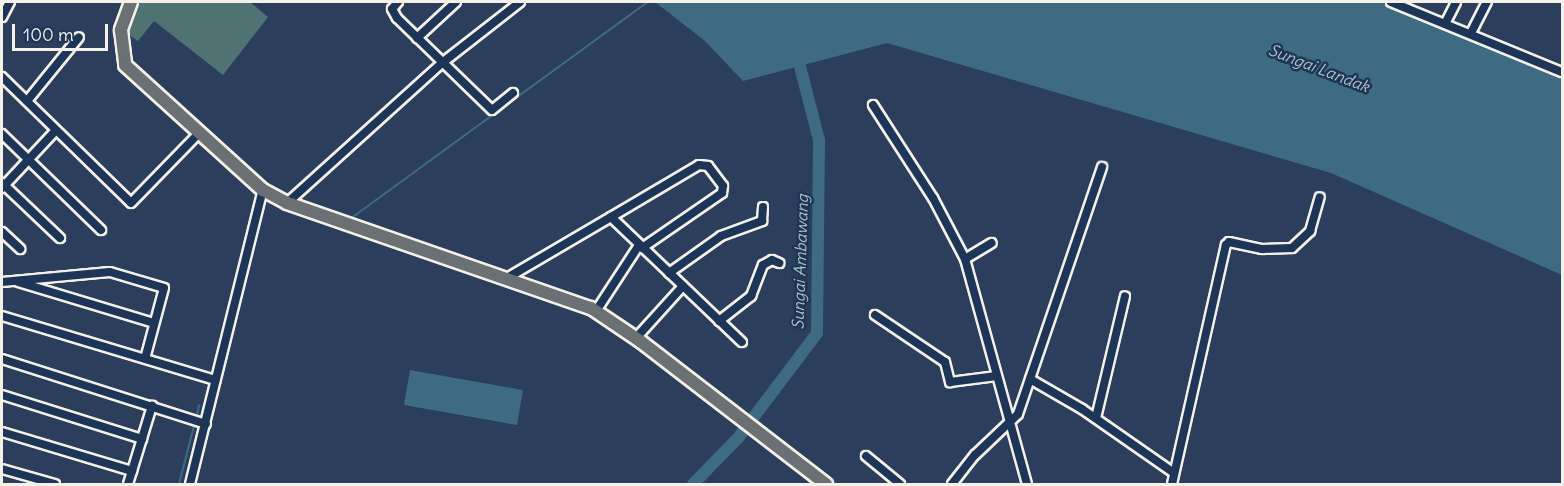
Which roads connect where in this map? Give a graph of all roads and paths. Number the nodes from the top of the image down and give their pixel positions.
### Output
1 (10, 2) edge
2 (131, 2) edge
3 (398, 2) edge
4 (456, 2) edge
5 (520, 2) edge
6 (1391, 2) edge
7 (1456, 2) edge
8 (1487, 2) edge
9 (2, 17) edge
10 (1446, 22) junction
11 (1471, 33) junction
12 (79, 38) dead end
13 (417, 38) junction
14 (442, 63) junction
15 (1563, 72) edge
16 (2, 77) edge
17 (513, 93) dead end
18 (27, 102) junction
19 (873, 105) dead end
20 (56, 130) junction
21 (2, 134) edge
22 (198, 134) junction
23 (28, 159) junction
24 (1102, 167) dead end
25 (2, 186) edge
26 (263, 190) junction
27 (1320, 197) dead end
28 (287, 203) junction
29 (763, 207) dead end
30 (610, 217) junction
31 (101, 230) dead end
32 (2, 232) edge
33 (60, 238) dead end
34 (992, 243) dead end
35 (640, 247) junction
36 (20, 249) dead end
37 (964, 259) junction
38 (779, 263) dead end
39 (669, 273) junction
40 (507, 278) junction
41 (14, 280) junction
42 (2, 282) edge
43 (683, 286) junction
44 (1125, 296) dead end
45 (596, 311) junction
46 (875, 315) dead end
47 (2, 316) edge
48 (719, 321) junction
49 (154, 323) junction
50 (636, 338) junction
51 (742, 342) dead end
52 (2, 359) edge
53 (145, 359) junction
54 (998, 376) junction
55 (1030, 379) junction
56 (216, 380) junction
57 (2, 395) edge
58 (152, 406) junction
59 (1096, 418) junction
60 (206, 424) junction
61 (1010, 424) junction
62 (2, 432) edge
63 (142, 439) junction
64 (866, 456) dead end
65 (2, 469) edge
66 (132, 471) junction
67 (1174, 473) junction
68 (55, 484) edge
69 (128, 484) edge
70 (190, 484) edge
71 (826, 484) edge
72 (900, 484) edge
73 (952, 484) edge
74 (1027, 484) edge
75 (1172, 484) edge

1 - 9 street
2 - 22 main road
3 - 13 street
4 - 13 street
5 - 14 street
6 - 10 street
7 - 10 street
8 - 11 street
10 - 11 street
11 - 15 street
12 - 18 street
13 - 14 street
14 - 17 street
14 - 28 street
16 - 18 street
18 - 20 street
19 - 37 street
20 - 22 street
20 - 23 street
21 - 23 street
22 - 26 main road
23 - 25 street
23 - 31 street
24 - 55 street
25 - 33 street
26 - 28 main road
26 - 56 street
27 - 67 street
28 - 40 main road
29 - 39 street
30 - 35 street
30 - 35 street
30 - 40 street
32 - 36 street
34 - 37 street
35 - 39 street
35 - 45 street
37 - 54 street
38 - 48 street
39 - 43 street
40 - 45 main road
41 - 42 street
41 - 49 street
41 - 49 street
43 - 48 street
43 - 50 street
44 - 59 street
45 - 50 main road
46 - 54 street
47 - 53 street
48 - 51 street
49 - 53 street
50 - 71 main road
52 - 58 street
53 - 56 street
54 - 61 street
55 - 59 street
55 - 61 street
56 - 60 street
57 - 63 street
58 - 60 street
58 - 63 street
59 - 67 street
60 - 70 street
61 - 73 street
61 - 74 street
62 - 66 street
63 - 66 street
64 - 72 street
65 - 68 street
66 - 69 street
67 - 75 street

